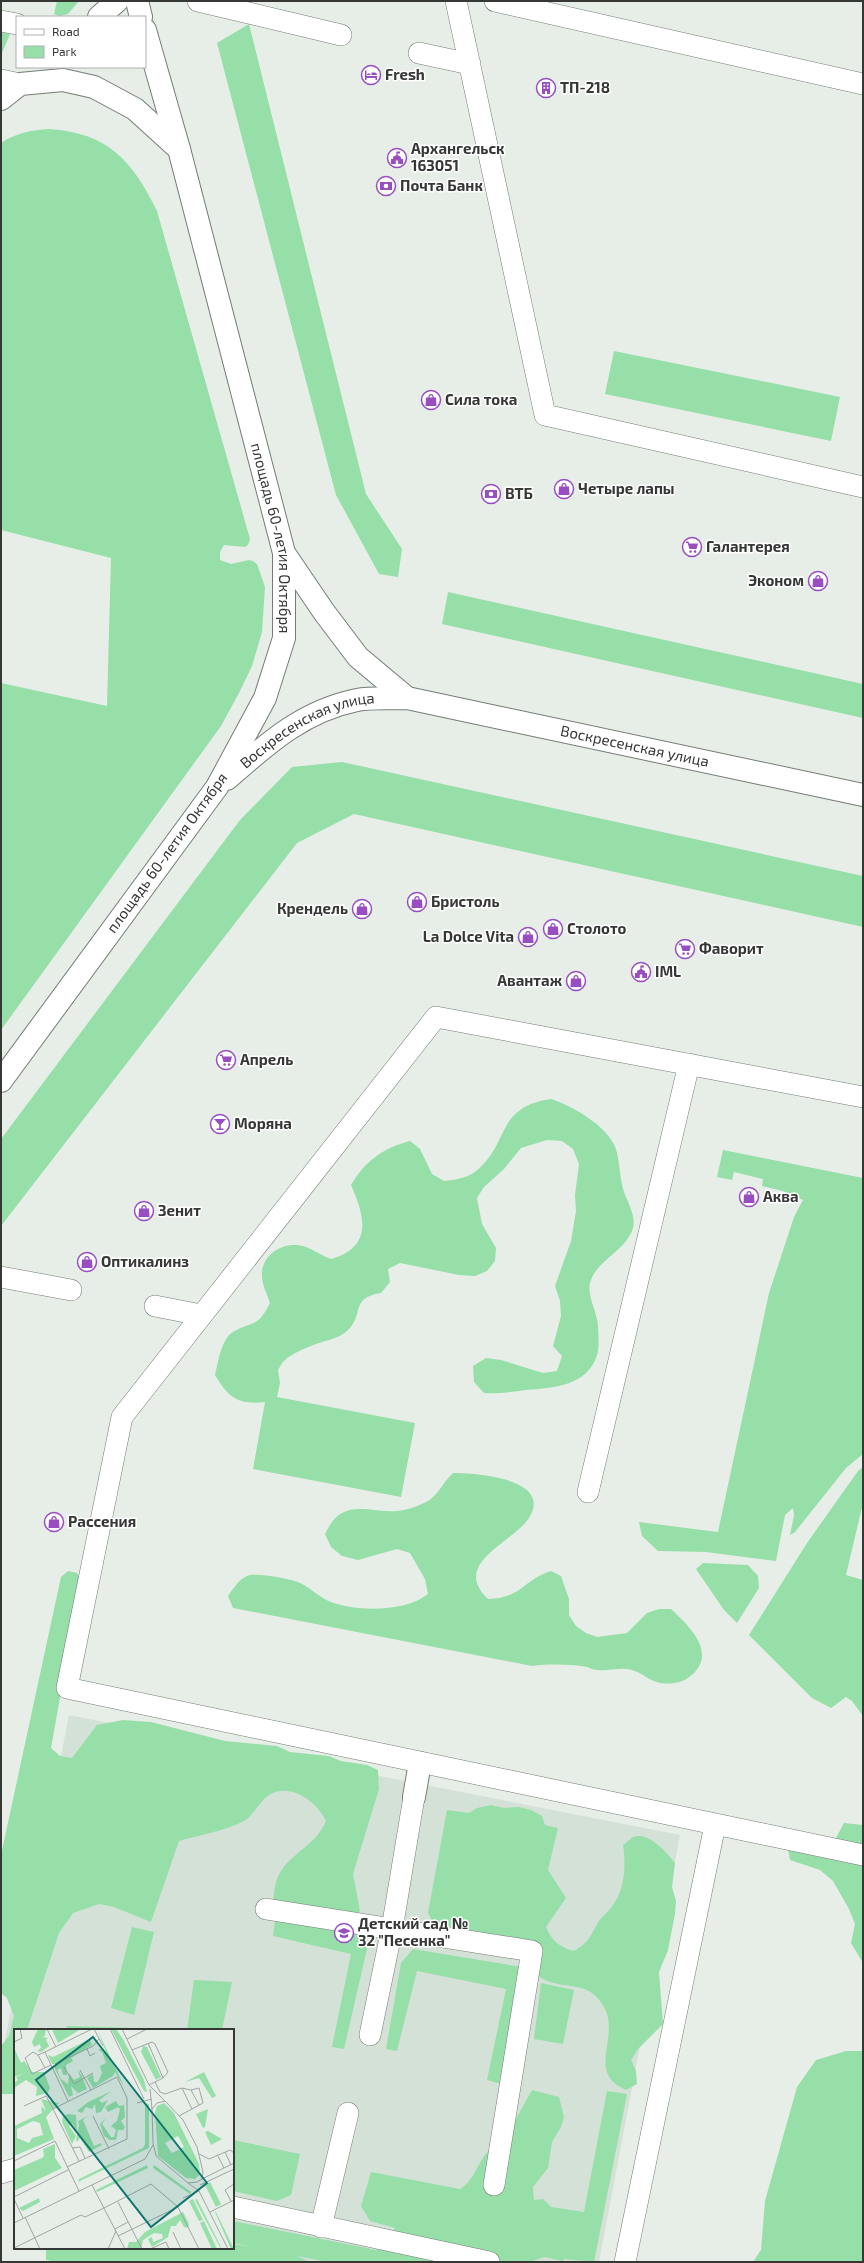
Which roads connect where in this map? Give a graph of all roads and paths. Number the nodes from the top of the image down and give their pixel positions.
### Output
1 (117, 1) edge
2 (137, 1) edge
3 (198, 1) edge
4 (456, 1) edge
5 (495, 1) edge
6 (100, 16) edge
7 (141, 16) edge
8 (1, 21) edge
9 (16, 24) edge
10 (146, 34) edge
11 (341, 35) dead end
12 (419, 53) dead end
13 (470, 64) junction
14 (39, 68) edge
15 (11, 82) edge
16 (863, 84) edge
17 (1, 99) edge
18 (179, 149) junction
19 (863, 487) edge
20 (284, 553) junction
21 (407, 698) junction
22 (217, 787) junction
23 (863, 795) edge
24 (689, 1064) junction
25 (1, 1081) edge
26 (863, 1097) edge
27 (1, 1276) edge
28 (71, 1290) dead end
29 (155, 1306) dead end
30 (200, 1315) junction
31 (588, 1492) dead end
32 (420, 1763) junction
33 (414, 1797) joint
34 (715, 1825) junction
35 (863, 1855) edge
36 (266, 1909) dead end
37 (392, 1929) junction
38 (370, 2034) dead end
39 (348, 2113) dead end
40 (14, 2169) edge
41 (1, 2173) edge
42 (494, 2186) dead end
43 (234, 2207) edge
44 (321, 2227) junction
45 (489, 2262) edge
46 (625, 2262) edge

1 - 6 main road
2 - 7 main road
3 - 11 lane
4 - 13 lane
5 - 16 lane
8 - 9 lane
10 - 18 main road, площадь 60-летия Октября
12 - 13 lane
13 - 19 lane
14 - 15 main road
15 - 17 main road
15 - 18 main road
18 - 20 main road, площадь 60-летия Октября
20 - 21 main road, Воскресенская улица
20 - 22 main road, площадь 60-летия Октября
21 - 22 main road, Воскресенская улица
21 - 23 main road, Воскресенская улица
22 - 25 main road, площадь 60-летия Октября
24 - 26 lane
24 - 30 lane
24 - 31 lane
27 - 28 lane
29 - 30 lane
30 - 32 lane
32 - 33 main road
32 - 34 lane
33 - 37 lane
34 - 35 lane
34 - 46 lane
36 - 37 lane
37 - 38 lane
37 - 42 lane
39 - 44 lane
40 - 41 lane
43 - 44 lane
44 - 45 lane

